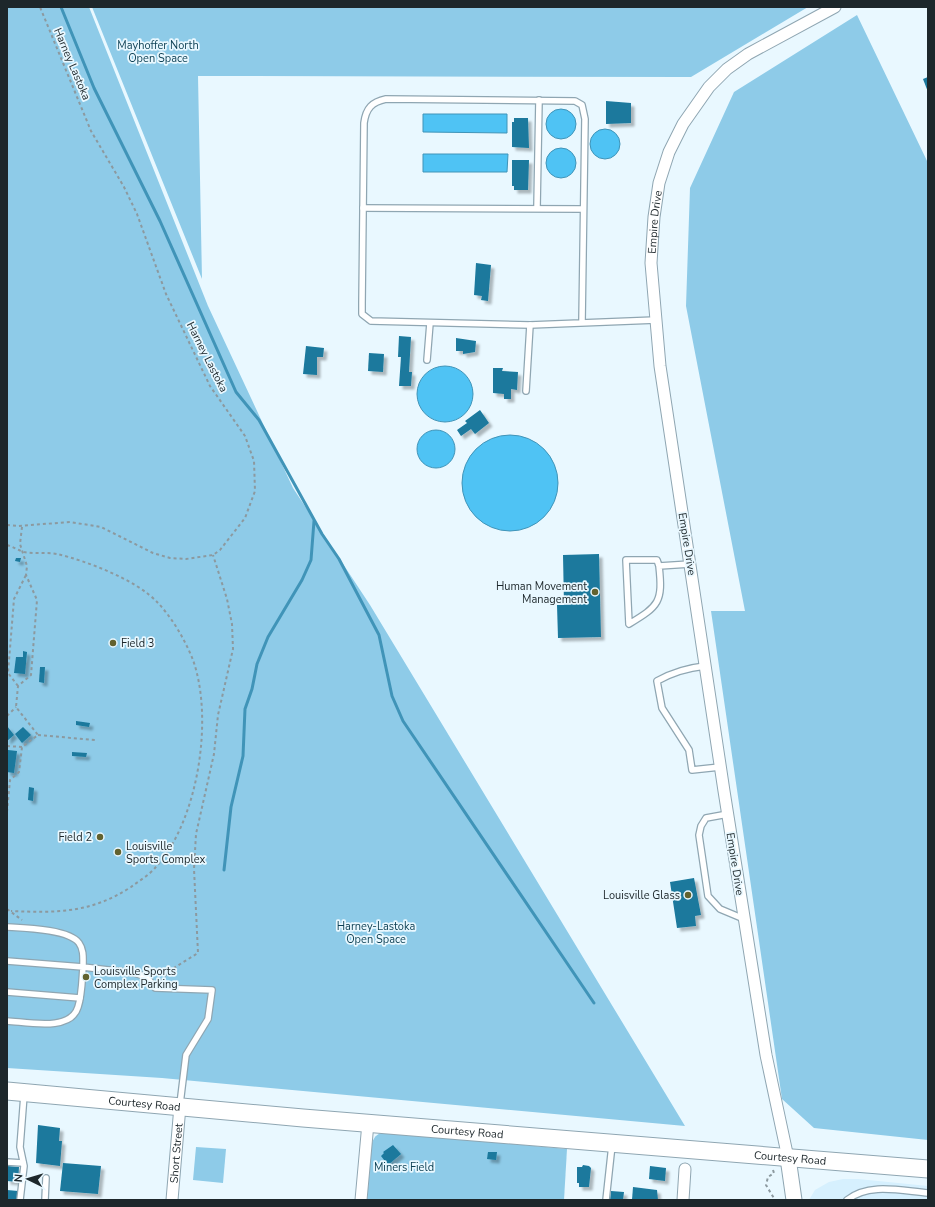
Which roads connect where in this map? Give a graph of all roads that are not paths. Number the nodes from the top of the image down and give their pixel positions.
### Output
1 (835, 7) edge
2 (539, 100) junction
3 (537, 207) junction
4 (363, 208) junction
5 (584, 208) junction
6 (656, 320) junction
7 (582, 322) junction
8 (430, 323) junction
9 (530, 325) junction
10 (428, 360) dead end
11 (526, 391) dead end
12 (690, 564) junction
13 (659, 566) junction
14 (705, 666) junction
15 (720, 767) junction
16 (728, 814) junction
17 (744, 919) junction
18 (7, 927) edge
19 (7, 961) edge
20 (83, 967) junction
21 (7, 992) edge
22 (80, 998) junction
23 (7, 1021) edge
24 (7, 1091) edge
25 (25, 1092) junction
26 (180, 1106) junction
27 (368, 1123) junction
28 (612, 1143) junction
29 (788, 1158) junction
30 (7, 1162) edge
31 (23, 1163) junction
32 (685, 1170) dead end
33 (928, 1170) edge
34 (46, 1178) dead end
35 (928, 1193) edge
36 (20, 1200) edge
37 (45, 1200) edge
38 (172, 1200) edge
39 (361, 1200) edge
40 (606, 1200) edge
41 (683, 1200) edge
42 (794, 1200) edge
43 (847, 1200) edge

1 - 6 street, Empire Drive
2 - 3 lane
2 - 4 lane
2 - 5 lane
3 - 4 lane
3 - 5 lane
4 - 8 lane
5 - 7 lane
6 - 7 lane
6 - 12 street, Empire Drive
7 - 9 lane
8 - 9 lane
8 - 10 lane
9 - 11 lane
12 - 13 lane
12 - 14 street, Empire Drive
13 - 13 lane
14 - 15 street, Empire Drive
14 - 15 lane
15 - 16 street, Empire Drive
16 - 17 street, Empire Drive
16 - 17 lane
17 - 29 street, Empire Drive
18 - 20 lane
19 - 20 lane
20 - 22 lane
20 - 26 lane
21 - 22 lane
22 - 23 lane
24 - 25 main road, Courtesy Road
25 - 26 main road, Courtesy Road
25 - 31 lane
26 - 27 main road, Courtesy Road
26 - 38 street, Short Street
27 - 28 main road, Courtesy Road
27 - 39 street
28 - 29 main road, Courtesy Road
28 - 40 lane
29 - 33 main road, Courtesy Road
29 - 42 street
30 - 31 lane
31 - 36 lane
32 - 41 street
34 - 37 lane
35 - 43 lane

